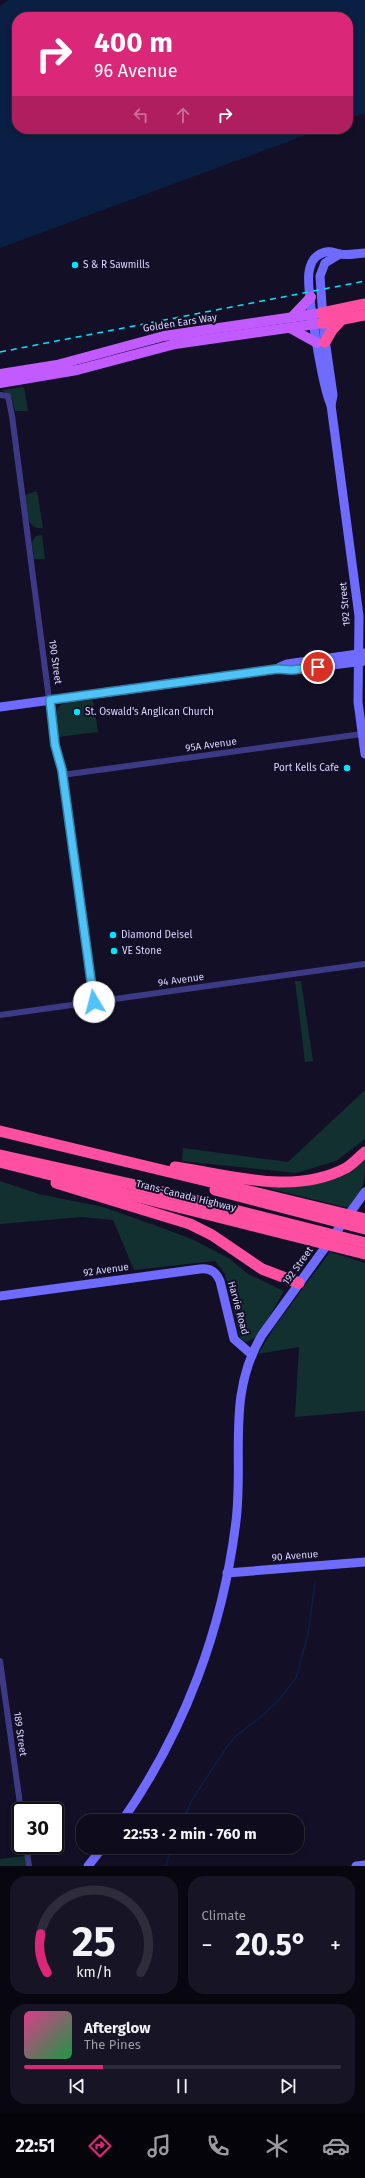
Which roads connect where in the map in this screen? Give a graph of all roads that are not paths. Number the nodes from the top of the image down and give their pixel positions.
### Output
1 (365, 253) edge
2 (340, 254) junction
3 (311, 297) junction
4 (365, 304) edge
5 (365, 315) edge
6 (292, 317) junction
7 (318, 318) junction
8 (341, 320) junction
9 (290, 328) junction
10 (321, 342) junction
11 (0, 374) edge
12 (0, 383) edge
13 (0, 395) edge
14 (361, 657) edge
15 (50, 700) junction
16 (0, 707) edge
17 (362, 734) junction
18 (365, 754) edge
19 (62, 775) junction
20 (365, 964) edge
21 (94, 1002) junction
22 (0, 1015) edge
23 (0, 1131) edge
24 (365, 1152) edge
25 (107, 1157) junction
26 (0, 1160) edge
27 (135, 1164) junction
28 (365, 1192) edge
29 (365, 1219) edge
30 (365, 1230) edge
31 (365, 1243) edge
32 (365, 1254) edge
33 (214, 1272) joint
34 (299, 1283) junction
35 (0, 1296) edge
36 (251, 1354) junction
37 (365, 1562) edge
38 (227, 1573) junction
39 (0, 1660) edge
40 (20, 1802) edge
41 (127, 1814) edge
42 (27, 1854) edge
43 (97, 1854) edge
44 (365, 1865) edge
45 (29, 1866) edge
46 (88, 1866) edge
47 (356, 1866) edge

1 - 2 main road
2 - 3 main road, 192 Street
2 - 7 main road, 192 Street
3 - 6 main road
3 - 7 main road, 192 Street
4 - 7 highway, Golden Ears Way
5 - 8 highway, Golden Ears Way
6 - 7 main road, Golden Ears Way
6 - 11 main road, Golden Ears Way
7 - 8 highway, Golden Ears Way
7 - 9 main road, Golden Ears Way
7 - 10 main road, 192 Street
8 - 10 highway
9 - 10 main road
9 - 12 main road, Golden Ears Way
10 - 14 main road, 192 Street
13 - 15 street, 190 Street
14 - 15 main road
14 - 17 main road, 192 Street
15 - 16 main road
15 - 19 street, 190 Street
17 - 18 main road, 192 Street
17 - 19 street, 95A Avenue
19 - 21 street, 190 Street
20 - 21 street, 94 Avenue
21 - 22 street, 94 Avenue
23 - 25 highway, Trans-Canada Highway
24 - 25 highway
25 - 27 highway, Trans-Canada Highway
26 - 31 highway, Trans-Canada Highway
26 - 32 highway, Trans-Canada Highway
26 - 34 highway
27 - 29 highway, Trans-Canada Highway
27 - 30 highway, Trans-Canada Highway
28 - 34 main road, 192 Street
33 - 35 main road, 92 Avenue
33 - 36 main road, Harvie Road
34 - 36 main road, 192 Street
36 - 38 main road
37 - 38 main road, 90 Avenue
38 - 41 main road
39 - 40 street, 189 Street
42 - 45 street
43 - 46 main road
44 - 47 main road

